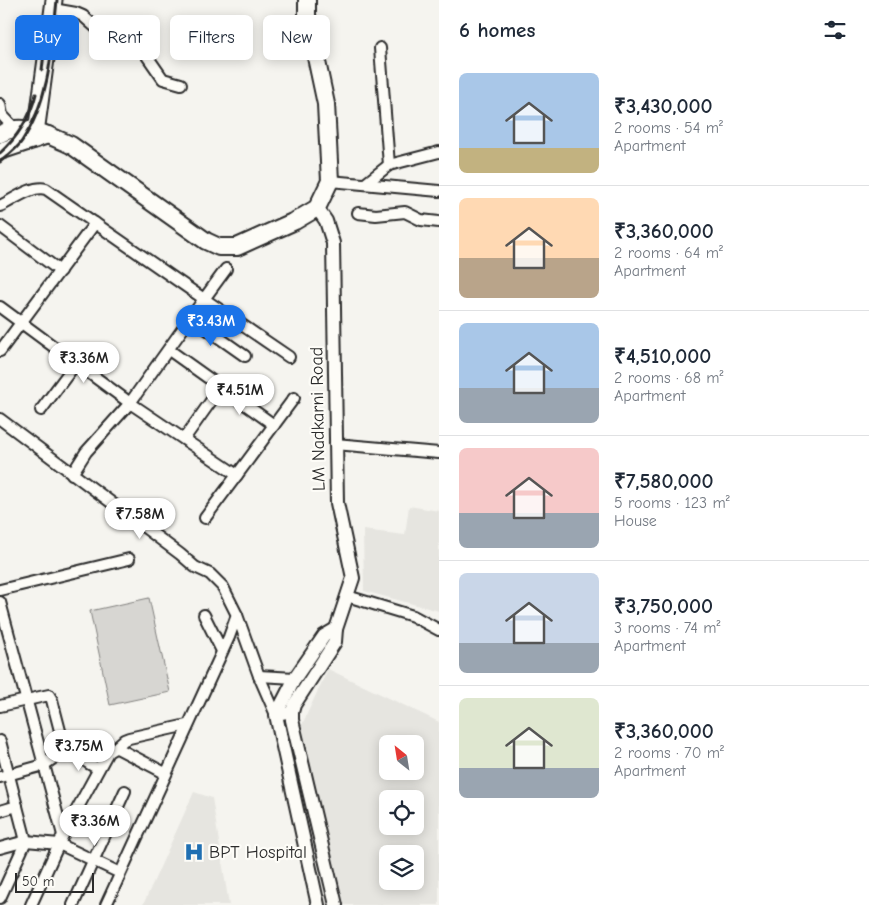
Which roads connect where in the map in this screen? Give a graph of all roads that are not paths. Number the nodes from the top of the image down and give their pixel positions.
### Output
1 (307, 0) edge
2 (53, 5) edge
3 (380, 48) dead end
4 (181, 84) dead end
5 (1, 112) edge
6 (7, 131) edge
7 (40, 135) junction
8 (16, 146) junction
9 (0, 151) edge
10 (439, 152) edge
11 (389, 165) junction
12 (330, 181) junction
13 (364, 184) junction
14 (439, 191) edge
15 (0, 206) edge
16 (317, 208) junction
17 (358, 212) dead end
18 (439, 222) edge
19 (95, 223) junction
20 (0, 226) edge
21 (226, 269) dead end
22 (60, 271) junction
23 (204, 299) junction
24 (0, 307) edge
25 (191, 318) junction
26 (21, 322) junction
27 (169, 350) junction
28 (0, 351) edge
29 (245, 356) dead end
30 (289, 357) dead end
31 (76, 363) junction
32 (222, 387) junction
33 (294, 398) dead end
34 (130, 403) junction
35 (41, 410) dead end
36 (0, 419) edge
37 (274, 425) junction
38 (184, 439) junction
39 (335, 444) junction
40 (439, 453) edge
41 (72, 474) junction
42 (237, 475) junction
43 (205, 518) dead end
44 (129, 559) dead end
45 (0, 590) edge
46 (348, 596) junction
47 (0, 602) edge
48 (204, 615) dead end
49 (237, 615) junction
50 (3, 627) edge
51 (336, 629) junction
52 (439, 630) edge
53 (222, 650) junction
54 (259, 676) junction
55 (295, 678) junction
56 (26, 700) junction
57 (0, 706) edge
58 (292, 712) junction
59 (276, 715) junction
60 (188, 725) junction
61 (0, 741) edge
62 (115, 748) junction
63 (65, 750) junction
64 (44, 765) junction
65 (98, 769) junction
66 (165, 773) junction
67 (4, 776) edge
68 (307, 780) junction
69 (292, 785) junction
70 (125, 791) dead end
71 (17, 806) junction
72 (0, 811) edge
73 (61, 840) junction
74 (26, 841) junction
75 (0, 848) edge
76 (94, 861) junction
77 (120, 874) junction
78 (4, 880) edge
79 (0, 898) edge
80 (31, 905) edge
81 (74, 905) edge
82 (106, 905) edge
83 (318, 905) edge
84 (336, 905) edge

1 - 12 main road
2 - 4 street
2 - 7 main road
3 - 11 street
5 - 6 street
6 - 7 main road
6 - 8 street
7 - 8 main road
7 - 16 main road
8 - 9 main road
10 - 11 street
11 - 13 street
12 - 13 street
12 - 16 main road
13 - 14 street
15 - 19 street
16 - 39 street, LM Nadkarni Road
17 - 18 street
19 - 22 street
19 - 23 street
20 - 22 street
21 - 23 street
22 - 26 street
23 - 25 street
23 - 30 street
24 - 26 street
25 - 27 street
25 - 29 street
26 - 28 street
26 - 31 street
27 - 32 street
27 - 34 street
31 - 34 street
31 - 35 street
32 - 37 street
32 - 38 street
33 - 37 street
34 - 38 street
34 - 41 street
36 - 41 street
37 - 42 street
38 - 42 street
39 - 40 street
39 - 46 street, LM Nadkarni Road
41 - 49 street
42 - 43 street
44 - 45 street
46 - 51 street, LM Nadkarni Road
46 - 52 street
47 - 50 street
48 - 53 street
49 - 53 street
49 - 54 street
50 - 56 street
51 - 55 street, LM Nadkarni Road
51 - 58 street, LM Nadkarni Road
53 - 60 street
54 - 55 street
54 - 59 street
55 - 59 street, LM Nadkarni Road
56 - 57 street
56 - 63 street
56 - 64 street
58 - 59 street
58 - 68 street
59 - 69 street
60 - 62 street
60 - 66 street
61 - 67 street
62 - 65 street
62 - 66 street
63 - 64 street
63 - 65 street
64 - 67 street
64 - 73 street
65 - 73 street
66 - 77 street
67 - 71 street
68 - 69 street
68 - 84 street
69 - 83 street
70 - 76 street
71 - 72 street
71 - 74 street
73 - 74 street
73 - 76 street
73 - 80 street
74 - 75 street
74 - 78 street
76 - 77 street
76 - 81 street
77 - 82 street
78 - 79 street

